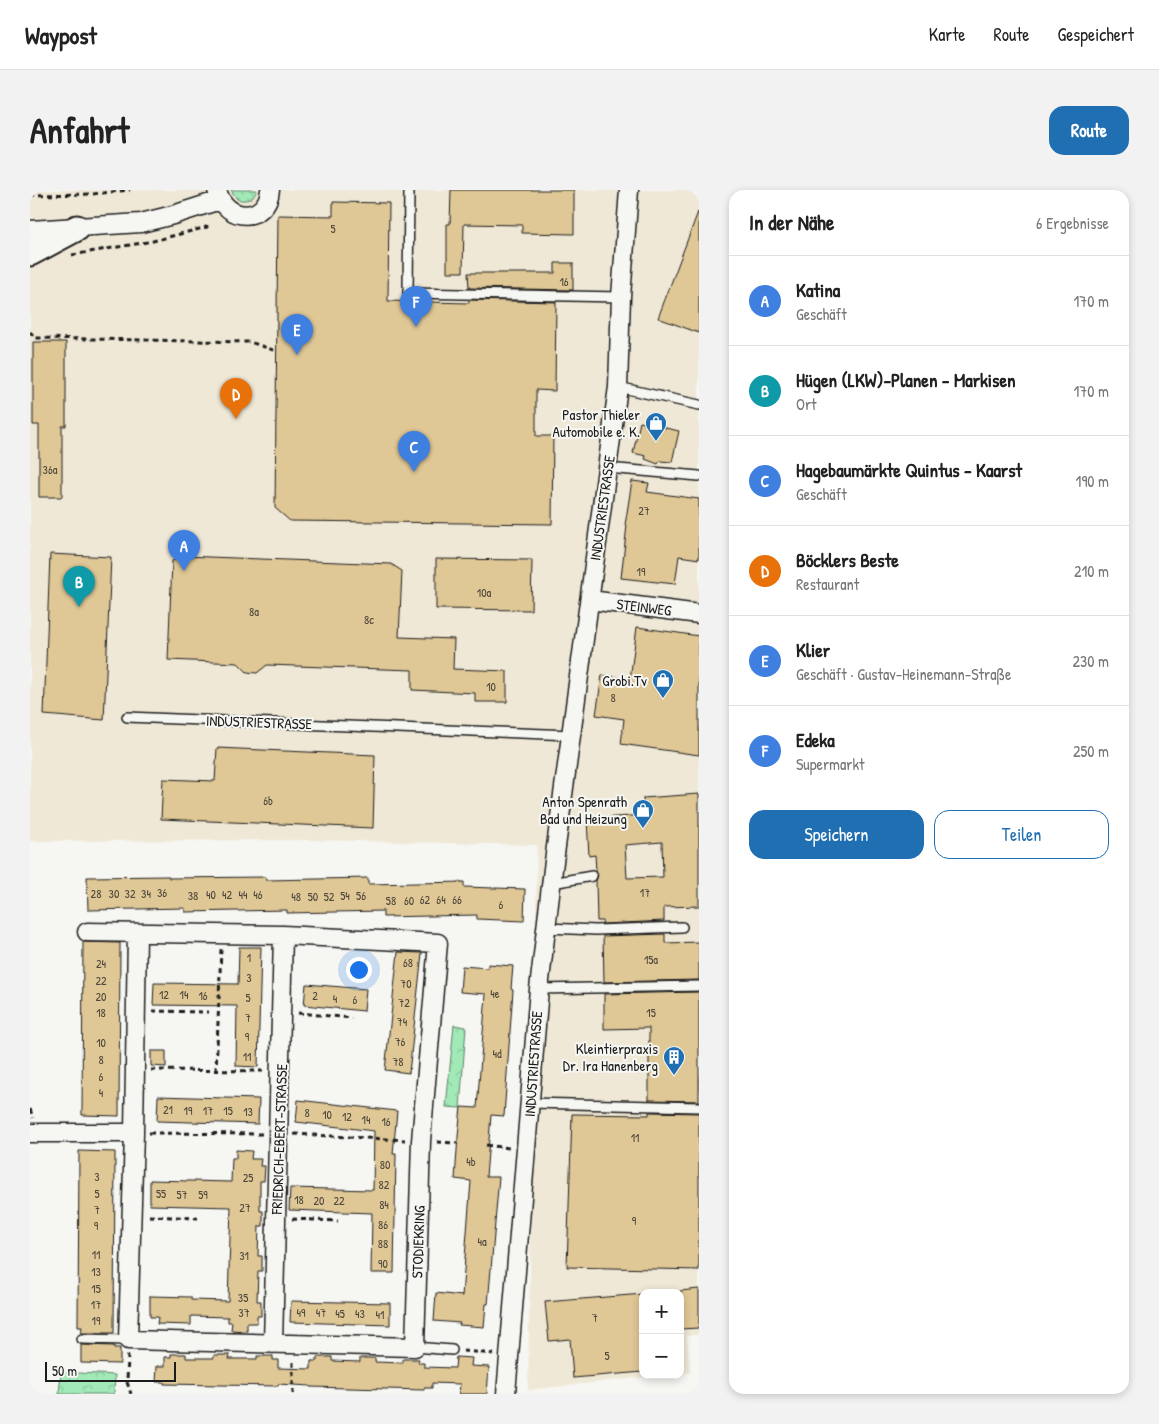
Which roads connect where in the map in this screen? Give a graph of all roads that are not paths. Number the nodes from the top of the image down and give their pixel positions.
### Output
1 (270, 190) edge
2 (409, 190) edge
3 (629, 190) edge
4 (219, 195) edge
5 (77, 228) junction
6 (30, 230) edge
7 (30, 253) edge
8 (621, 297) junction
9 (618, 387) junction
10 (699, 405) edge
11 (607, 468) junction
12 (699, 476) edge
13 (590, 600) junction
14 (699, 614) edge
15 (127, 717) dead end
16 (571, 735) junction
17 (592, 876) dead end
18 (552, 883) junction
19 (682, 927) dead end
20 (546, 928) junction
21 (87, 932) dead end
22 (137, 933) junction
23 (283, 935) junction
24 (699, 986) edge
25 (539, 989) junction
26 (530, 1103) junction
27 (699, 1107) edge
28 (30, 1133) edge
29 (134, 1133) junction
30 (82, 1339) dead end
31 (128, 1340) junction
32 (273, 1344) junction
33 (415, 1347) junction
34 (452, 1350) road end
35 (506, 1394) edge

1 - 4 street
2 - 8 lane
3 - 8 street, INDUSTRIESTRASSE
4 - 5 street
5 - 6 street
5 - 7 main road
8 - 9 street, INDUSTRIESTRASSE
9 - 10 lane
9 - 11 street, INDUSTRIESTRASSE
11 - 12 lane
11 - 13 street, INDUSTRIESTRASSE
13 - 14 street, STEINWEG
13 - 16 street, INDUSTRIESTRASSE
15 - 16 lane, INDUSTRIESTRASSE
16 - 18 street, INDUSTRIESTRASSE
17 - 18 lane
18 - 20 street, INDUSTRIESTRASSE
19 - 20 lane
20 - 25 street, INDUSTRIESTRASSE
21 - 22 street, STODIEKRING
22 - 23 street, STODIEKRING
22 - 29 street
23 - 32 street, FRIEDRICH-EBERT-STRASSE
23 - 33 street, STODIEKRING
24 - 25 lane
25 - 26 street, INDUSTRIESTRASSE
26 - 27 lane
26 - 35 street, INDUSTRIESTRASSE
28 - 29 street
29 - 31 street
30 - 31 lane
31 - 32 street
32 - 33 street
33 - 34 lane

